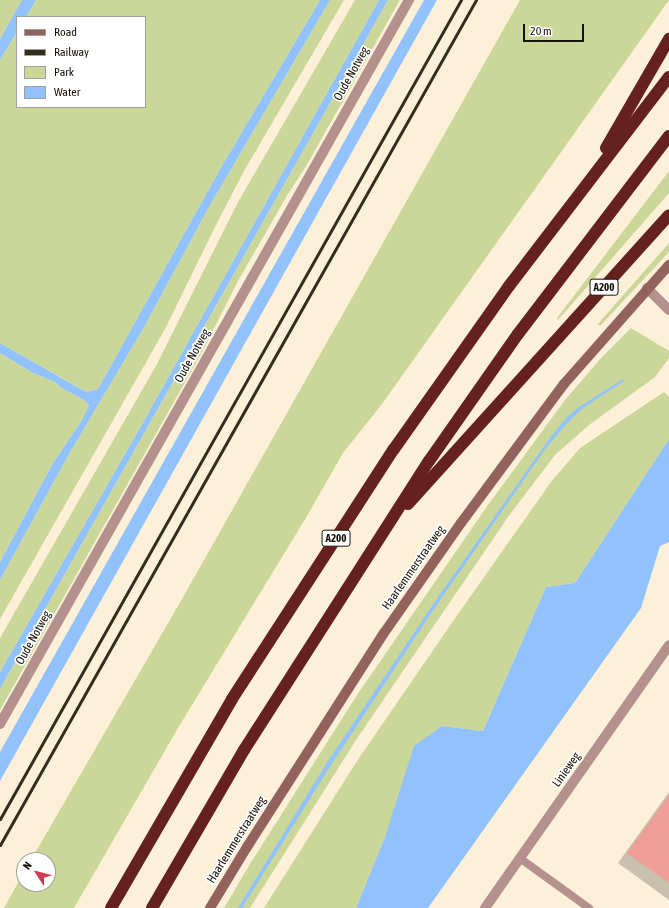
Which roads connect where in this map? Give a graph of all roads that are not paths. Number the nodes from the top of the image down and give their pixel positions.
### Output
1 (409, 0) edge
2 (669, 39) edge
3 (669, 77) edge
4 (669, 136) edge
5 (586, 184) junction
6 (669, 215) edge
7 (669, 265) edge
8 (647, 288) junction
9 (669, 310) edge
10 (385, 530) junction
11 (669, 645) edge
12 (0, 724) edge
13 (521, 859) junction
14 (111, 908) edge
15 (152, 908) edge
16 (210, 908) edge
17 (485, 908) edge
18 (588, 908) edge

1 - 12 street, Oude Notweg
2 - 5 highway, A200
3 - 5 highway, A200
4 - 10 highway, A200
5 - 14 highway, A200
6 - 10 highway, A200
7 - 8 main road, Haarlemmerstraatweg
8 - 9 street
8 - 16 main road, Haarlemmerstraatweg
10 - 15 highway, A200
11 - 13 street, Linieweg
13 - 17 street, Linieweg
13 - 18 lane

